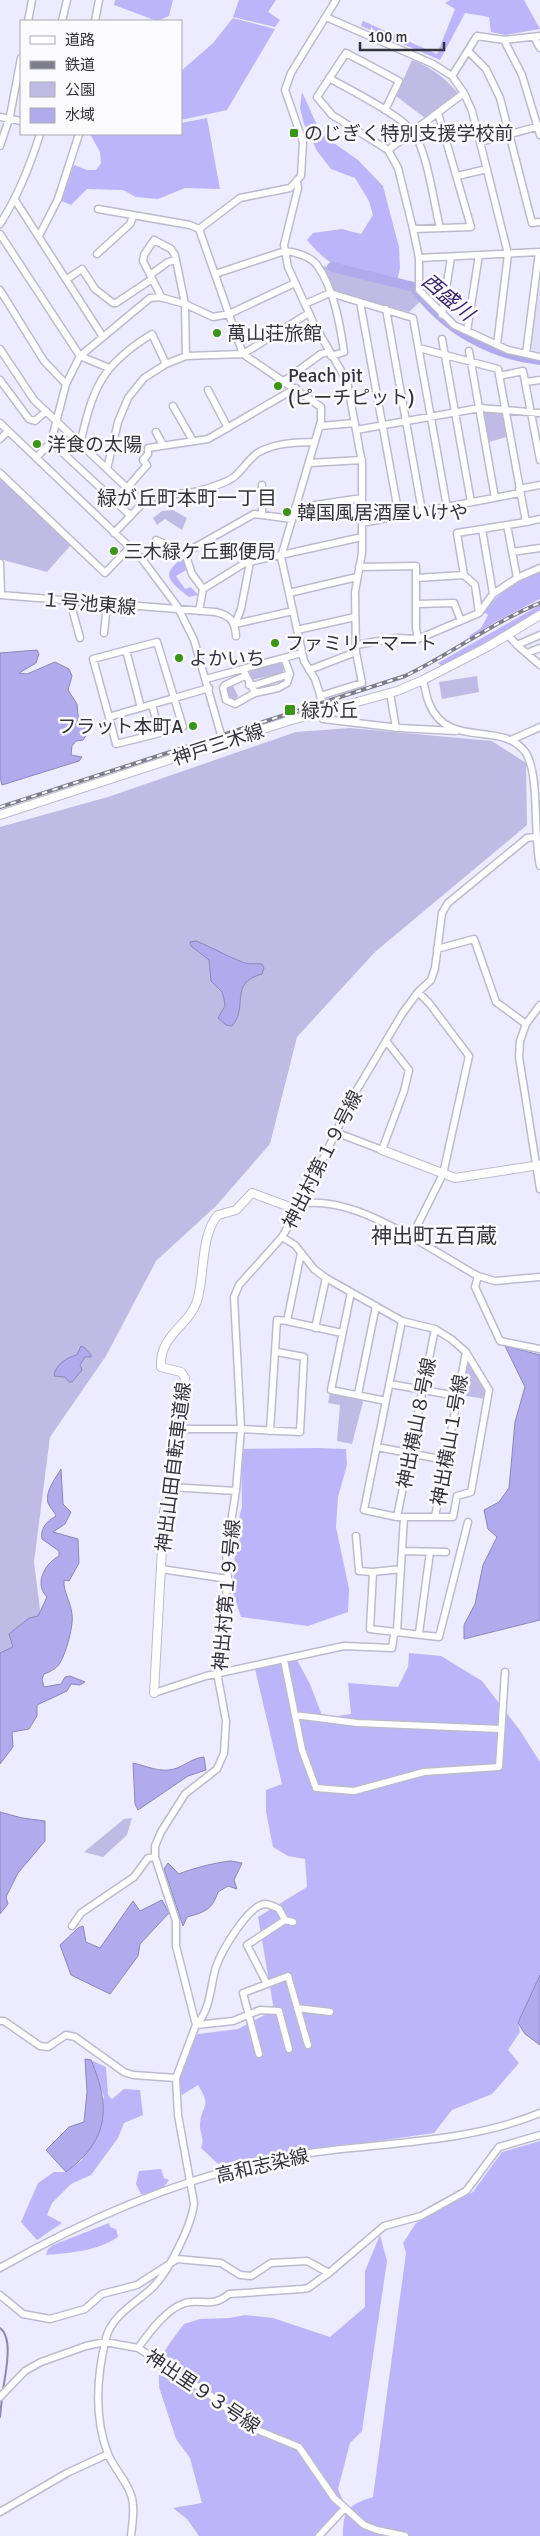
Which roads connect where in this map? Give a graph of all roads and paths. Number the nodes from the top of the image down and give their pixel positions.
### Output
1 (32, 0) edge
2 (66, 0) edge
3 (99, 0) edge
4 (336, 0) edge
5 (326, 17) junction
6 (28, 20) edge
7 (62, 20) edge
8 (95, 20) edge
9 (537, 36) edge
10 (504, 40) junction
11 (540, 48) edge
12 (468, 50) junction
13 (20, 63) edge
14 (452, 76) junction
15 (329, 78) junction
16 (464, 93) junction
17 (385, 110) junction
18 (438, 113) junction
19 (0, 117) edge
20 (9, 119) junction
21 (20, 121) edge
22 (539, 127) edge
23 (413, 131) junction
24 (540, 134) edge
25 (40, 135) edge
26 (79, 135) edge
27 (510, 135) junction
28 (480, 142) junction
29 (0, 146) edge
30 (388, 150) junction
31 (487, 168) junction
32 (457, 176) junction
33 (298, 180) junction
34 (15, 200) junction
35 (98, 209) dead end
36 (133, 217) junction
37 (540, 222) edge
38 (0, 224) edge
39 (440, 228) junction
40 (413, 229) junction
41 (199, 230) junction
42 (0, 234) edge
43 (39, 236) junction
44 (285, 252) junction
45 (540, 252) edge
46 (97, 254) dead end
47 (508, 254) junction
48 (479, 255) junction
49 (450, 257) junction
50 (419, 258) junction
51 (176, 260) junction
52 (215, 274) junction
53 (151, 277) junction
54 (67, 279) junction
55 (295, 283) junction
56 (0, 290) edge
57 (330, 294) junction
58 (162, 298) junction
59 (360, 302) junction
60 (185, 304) junction
61 (305, 304) junction
62 (386, 310) junction
63 (309, 313) junction
64 (229, 314) junction
65 (442, 315) junction
66 (468, 331) junction
67 (103, 337) junction
68 (442, 339) dead end
69 (497, 345) junction
70 (418, 348) junction
71 (0, 349) edge
72 (468, 351) dead end
73 (243, 354) junction
74 (330, 354) junction
75 (526, 354) junction
76 (444, 355) junction
77 (80, 356) junction
78 (186, 356) junction
79 (540, 357) edge
80 (471, 362) junction
81 (166, 364) junction
82 (109, 368) junction
83 (499, 376) junction
84 (0, 380) edge
85 (284, 380) junction
86 (540, 380) edge
87 (526, 382) junction
88 (66, 384) junction
89 (296, 388) junction
90 (208, 390) dead end
91 (173, 406) dead end
92 (480, 408) junction
93 (505, 410) junction
94 (46, 411) junction
95 (455, 412) junction
96 (531, 412) junction
97 (540, 413) edge
98 (430, 416) junction
99 (406, 421) junction
100 (57, 422) junction
101 (0, 423) edge
102 (382, 425) junction
103 (320, 426) junction
104 (355, 426) junction
105 (228, 428) junction
106 (8, 431) junction
107 (156, 432) dead end
108 (0, 439) edge
109 (193, 441) junction
110 (51, 442) junction
111 (315, 442) junction
112 (80, 444) junction
113 (163, 445) junction
114 (36, 458) junction
115 (362, 460) junction
116 (540, 460) edge
117 (309, 463) junction
118 (107, 469) junction
119 (0, 473) edge
120 (262, 485) dead end
121 (540, 485) edge
122 (127, 488) junction
123 (520, 491) junction
124 (362, 498) junction
125 (495, 498) junction
126 (470, 502) junction
127 (143, 503) junction
128 (447, 507) junction
129 (295, 508) junction
130 (422, 512) junction
131 (262, 515) junction
132 (131, 516) junction
133 (398, 516) junction
134 (292, 519) junction
135 (540, 519) edge
136 (526, 522) junction
137 (362, 523) junction
138 (507, 525) junction
139 (482, 529) junction
140 (114, 533) junction
141 (362, 537) junction
142 (156, 540) dead end
143 (130, 547) junction
144 (540, 548) edge
145 (512, 552) junction
146 (185, 553) junction
147 (281, 557) junction
148 (250, 562) junction
149 (0, 563) edge
150 (359, 567) junction
151 (540, 568) edge
152 (464, 576) junction
153 (357, 577) junction
154 (416, 578) junction
155 (517, 578) junction
156 (202, 589) junction
157 (289, 593) junction
158 (493, 594) junction
159 (0, 595) edge
160 (70, 601) junction
161 (107, 604) junction
162 (416, 604) junction
163 (179, 610) junction
164 (200, 611) junction
165 (293, 611) junction
166 (479, 613) junction
167 (540, 615) edge
168 (355, 617) junction
169 (461, 621) junction
170 (235, 624) junction
171 (297, 630) junction
172 (104, 633) dead end
173 (507, 634) junction
174 (540, 635) edge
175 (236, 636) dead end
176 (80, 638) dead end
177 (418, 639) junction
178 (517, 644) junction
179 (356, 648) junction
180 (540, 648) edge
181 (126, 650) junction
182 (302, 653) junction
183 (527, 653) junction
184 (284, 658) junction
185 (540, 665) edge
186 (310, 670) junction
187 (244, 672) junction
188 (290, 674) junction
189 (206, 679) junction
190 (423, 680) junction
191 (249, 685) junction
192 (208, 688) junction
193 (255, 693) junction
194 (390, 693) junction
195 (320, 696) junction
196 (174, 698) junction
197 (152, 705) junction
198 (141, 708) junction
199 (323, 711) junction
200 (109, 717) junction
201 (540, 727) edge
202 (396, 728) junction
203 (456, 731) junction
204 (540, 732) edge
205 (160, 733) junction
206 (526, 734) junction
207 (511, 740) junction
208 (223, 742) junction
209 (0, 815) edge
210 (536, 836) junction
211 (540, 866) edge
212 (437, 949) junction
213 (418, 992) junction
214 (540, 1005) edge
215 (526, 1024) junction
216 (387, 1042) junction
217 (335, 1132) junction
218 (382, 1150) junction
219 (538, 1165) edge
220 (444, 1174) junction
221 (540, 1189) edge
222 (299, 1207) junction
223 (282, 1237) junction
224 (411, 1238) junction
225 (301, 1254) junction
226 (478, 1276) junction
227 (540, 1277) edge
228 (326, 1278) junction
229 (351, 1292) junction
230 (376, 1306) junction
231 (287, 1321) junction
232 (402, 1321) junction
233 (315, 1328) junction
234 (435, 1328) junction
235 (342, 1333) junction
236 (540, 1349) edge
237 (277, 1352) junction
238 (466, 1352) junction
239 (390, 1384) junction
240 (423, 1390) junction
241 (358, 1394) junction
242 (456, 1396) junction
243 (386, 1401) junction
244 (180, 1429) junction
245 (241, 1429) junction
246 (270, 1431) junction
247 (377, 1448) junction
248 (410, 1454) junction
249 (445, 1460) junction
250 (170, 1486) junction
251 (236, 1491) junction
252 (400, 1517) junction
253 (435, 1517) junction
254 (468, 1522) dead end
255 (356, 1536) dead end
256 (402, 1551) junction
257 (430, 1552) junction
258 (446, 1552) dead end
259 (161, 1569) junction
260 (401, 1569) junction
261 (373, 1572) junction
262 (228, 1579) junction
263 (398, 1630) junction
264 (418, 1633) junction
265 (284, 1660) junction
266 (505, 1672) dead end
267 (217, 1673) junction
268 (154, 1693) joint
269 (295, 1714) junction
270 (501, 1729) junction
271 (155, 1857) junction
272 (285, 1920) junction
273 (293, 1922) dead end
274 (72, 1926) dead end
275 (267, 1984) junction
276 (297, 2008) junction
277 (330, 2012) dead end
278 (249, 2015) junction
279 (0, 2021) edge
280 (196, 2025) junction
281 (308, 2045) dead end
282 (288, 2050) dead end
283 (259, 2054) dead end
284 (176, 2078) junction
285 (540, 2113) edge
286 (540, 2135) edge
287 (190, 2183) junction
288 (168, 2264) junction
289 (0, 2268) edge
290 (329, 2273) junction
291 (0, 2295) edge
292 (106, 2342) junction
293 (138, 2348) junction
294 (0, 2397) edge
295 (108, 2454) junction
296 (344, 2509) junction
297 (0, 2512) edge
298 (131, 2536) edge
299 (319, 2536) edge
300 (405, 2536) edge

1 - 6 street
2 - 7 street
3 - 8 street
4 - 5 street
5 - 14 street
5 - 33 street
9 - 10 street
9 - 11 street
10 - 12 street
10 - 22 street
12 - 14 street
12 - 27 street
13 - 20 street
14 - 16 street
15 - 17 street
15 - 17 street
15 - 30 street
16 - 18 street
16 - 28 street
17 - 23 street
18 - 23 street
18 - 32 street
19 - 20 street
20 - 21 street
20 - 29 street
22 - 24 street
22 - 27 street
23 - 30 street
23 - 39 street
25 - 34 street
26 - 43 street
27 - 28 street
27 - 37 street
28 - 31 street
30 - 40 street
31 - 32 street
31 - 47 street
32 - 39 street
33 - 41 street
33 - 44 street
34 - 38 street
34 - 43 street
35 - 36 street
36 - 41 street
36 - 46 street
39 - 40 street
40 - 50 street
41 - 52 street
42 - 77 street
43 - 54 street
44 - 52 street
44 - 55 street
44 - 57 street
45 - 47 street
45 - 75 street
47 - 48 street
47 - 69 street
48 - 49 street
48 - 66 street
49 - 50 street
49 - 65 street
50 - 65 street
51 - 53 street
51 - 53 street
51 - 60 street
52 - 64 street
53 - 54 street
53 - 58 street
54 - 67 street
55 - 61 street
55 - 64 street
56 - 88 street
57 - 59 street
57 - 61 street
57 - 74 street
58 - 60 street
58 - 67 street
59 - 62 street
59 - 102 street
60 - 64 street
60 - 78 street
61 - 63 street
62 - 70 street
62 - 99 street
63 - 73 street
63 - 74 street
64 - 73 street
65 - 66 street
66 - 69 street
67 - 77 street
68 - 76 street
69 - 75 street
70 - 76 street
70 - 98 street
71 - 94 street
72 - 80 street
73 - 78 street
73 - 85 street
74 - 85 street
74 - 104 street
75 - 79 street
76 - 80 street
76 - 95 street
77 - 82 street
77 - 88 street
78 - 81 street
80 - 83 street
80 - 92 street
81 - 82 street
81 - 118 street
82 - 112 street
83 - 87 street
83 - 93 street
84 - 94 street
85 - 89 street
86 - 87 street
87 - 96 street
88 - 100 street
89 - 103 street
89 - 105 street
90 - 105 street
91 - 109 street
92 - 93 street
92 - 95 street
92 - 125 street
93 - 96 street
93 - 123 street
94 - 100 street
95 - 98 street
95 - 126 street
96 - 97 street
96 - 116 street
98 - 99 street
98 - 128 street
99 - 102 street
99 - 130 street
100 - 110 street
100 - 112 street
101 - 106 street
102 - 104 street
102 - 133 street
103 - 104 street
103 - 111 street
104 - 115 street
105 - 109 street
106 - 108 street
106 - 114 street
107 - 113 street
109 - 113 street
110 - 114 street
110 - 132 street
111 - 117 street
111 - 127 street
112 - 118 street
113 - 122 street
114 - 140 street
115 - 117 street
115 - 124 street
117 - 129 street
118 - 122 street
119 - 143 street
120 - 131 street
121 - 123 street
122 - 127 street
123 - 125 street
123 - 136 street
124 - 129 street
124 - 137 street
125 - 126 street
126 - 128 street
127 - 132 street
128 - 130 street
129 - 134 street
130 - 133 street
131 - 134 street
131 - 146 street
132 - 140 street
133 - 137 street
134 - 147 street
135 - 136 street
136 - 138 street
137 - 141 street
138 - 139 street
138 - 145 street
139 - 152 street
139 - 158 street
140 - 143 street
141 - 147 street
141 - 150 street
142 - 146 street
143 - 163 street
144 - 145 street
145 - 155 street
146 - 156 street
147 - 148 street
147 - 157 street
148 - 156 street
148 - 170 street
149 - 159 street
150 - 153 street
150 - 154 street
151 - 155 street
152 - 154 street
152 - 166 street
153 - 157 street
153 - 168 street
154 - 162 street
155 - 158 street
156 - 164 street
157 - 165 street
158 - 166 street
159 - 160 street, １号池東線
160 - 161 street, １号池東線
160 - 176 street
161 - 163 street, １号池東線
161 - 172 street
162 - 169 street
162 - 177 street
163 - 164 street, １号池東線
163 - 189 street
164 - 170 street, １号池東線
165 - 170 street
165 - 171 street
166 - 169 street
167 - 173 main road, 神戸三木線
168 - 171 street
168 - 179 street
169 - 177 street
170 - 175 street
171 - 182 street
173 - 178 street
173 - 190 main road, 神戸三木線
174 - 178 street
177 - 179 street
178 - 183 street
179 - 186 street
179 - 195 street
180 - 183 street
181 - 196 street
181 - 198 street
181 - 200 street
182 - 184 street
182 - 186 street
183 - 185 street
184 - 187 street
184 - 188 street
186 - 195 street
187 - 189 street
187 - 191 street
187 - 193 street
188 - 191 street
188 - 193 street
189 - 192 street
190 - 194 main road, 神戸三木線
190 - 203 street
191 - 193 street
192 - 196 street
192 - 208 street
194 - 199 main road, 神戸三木線
194 - 202 street
195 - 199 street
196 - 197 street
196 - 205 street
197 - 198 street
197 - 205 street
198 - 200 street
199 - 202 street
199 - 208 main road, 神戸三木線
200 - 205 street
201 - 206 street
202 - 203 street
203 - 207 street
204 - 206 street
206 - 207 street
207 - 210 street
208 - 209 main road, 神戸三木線
210 - 211 street
210 - 212 street, 神出村第１９号線
212 - 213 street, 神出村第１９号線
212 - 215 street
213 - 216 street, 神出村第１９号線
213 - 220 street
214 - 215 street
215 - 219 street
216 - 217 street, 神出村第１９号線
216 - 218 street
217 - 218 street
217 - 222 street, 神出村第１９号線
218 - 220 main road
219 - 220 main road
219 - 221 street
220 - 224 street
222 - 223 street, 神出村第１９号線
222 - 224 street
222 - 244 main road, 神出山田自転車道線
223 - 225 street, 神出横山１号線
223 - 245 street, 神出村第１９号線
224 - 226 street
225 - 228 street, 神出横山１号線
225 - 231 street
226 - 227 street
226 - 236 street
228 - 229 street, 神出横山１号線
228 - 233 street
229 - 230 street, 神出横山１号線
229 - 235 street
230 - 232 street, 神出横山１号線
230 - 241 street
231 - 233 street
231 - 237 street
232 - 234 street, 神出横山１号線
232 - 239 street, 神出横山１号線
233 - 235 street
234 - 238 street, 神出横山１号線
234 - 240 street, 神出横山８号線
235 - 241 street
237 - 246 street
237 - 246 street
238 - 242 street, 神出横山１号線
238 - 253 street
239 - 240 street
239 - 243 street, 神出横山１号線
240 - 242 street
240 - 248 street, 神出横山８号線
241 - 243 street
242 - 249 street, 神出横山１号線
243 - 247 street, 神出横山１号線
244 - 245 street
244 - 250 main road, 神出山田自転車道線
245 - 246 street
245 - 251 street, 神出村第１９号線
247 - 248 street
247 - 252 street, 神出横山１号線
248 - 249 street
248 - 252 street, 神出横山８号線
249 - 253 street, 神出横山１号線
250 - 251 street
250 - 259 main road, 神出山田自転車道線
251 - 262 street, 神出村第１９号線
252 - 253 street, 神出横山１号線
252 - 256 street, 神出横山８号線
254 - 264 street
255 - 261 street
256 - 257 street
256 - 260 street, 神出横山８号線
257 - 258 street
257 - 264 street
259 - 262 street
259 - 268 main road, 神出山田自転車道線
260 - 261 street
260 - 263 street, 神出横山８号線
261 - 263 street
262 - 267 street, 神出村第１９号線
263 - 264 street
263 - 265 street
265 - 267 street
265 - 269 street
266 - 270 street
267 - 268 street
267 - 271 street, 神出村第１９号線
269 - 270 street
269 - 270 street
271 - 274 street
271 - 280 street
272 - 273 street
272 - 275 street
272 - 280 street
275 - 276 street
275 - 278 street
276 - 277 street
276 - 281 street
278 - 280 street
278 - 282 street
278 - 283 street
279 - 284 street
280 - 284 street
284 - 287 street
285 - 287 street, 高和志染線
286 - 290 street
287 - 288 street
287 - 289 street, 高和志染線
288 - 290 street
288 - 291 street
288 - 292 street
290 - 293 street
292 - 293 street
292 - 294 street
292 - 295 street
293 - 296 street, 神出里９３号線
295 - 297 street
295 - 298 street
296 - 299 street
296 - 300 street, 神出里９３号線

